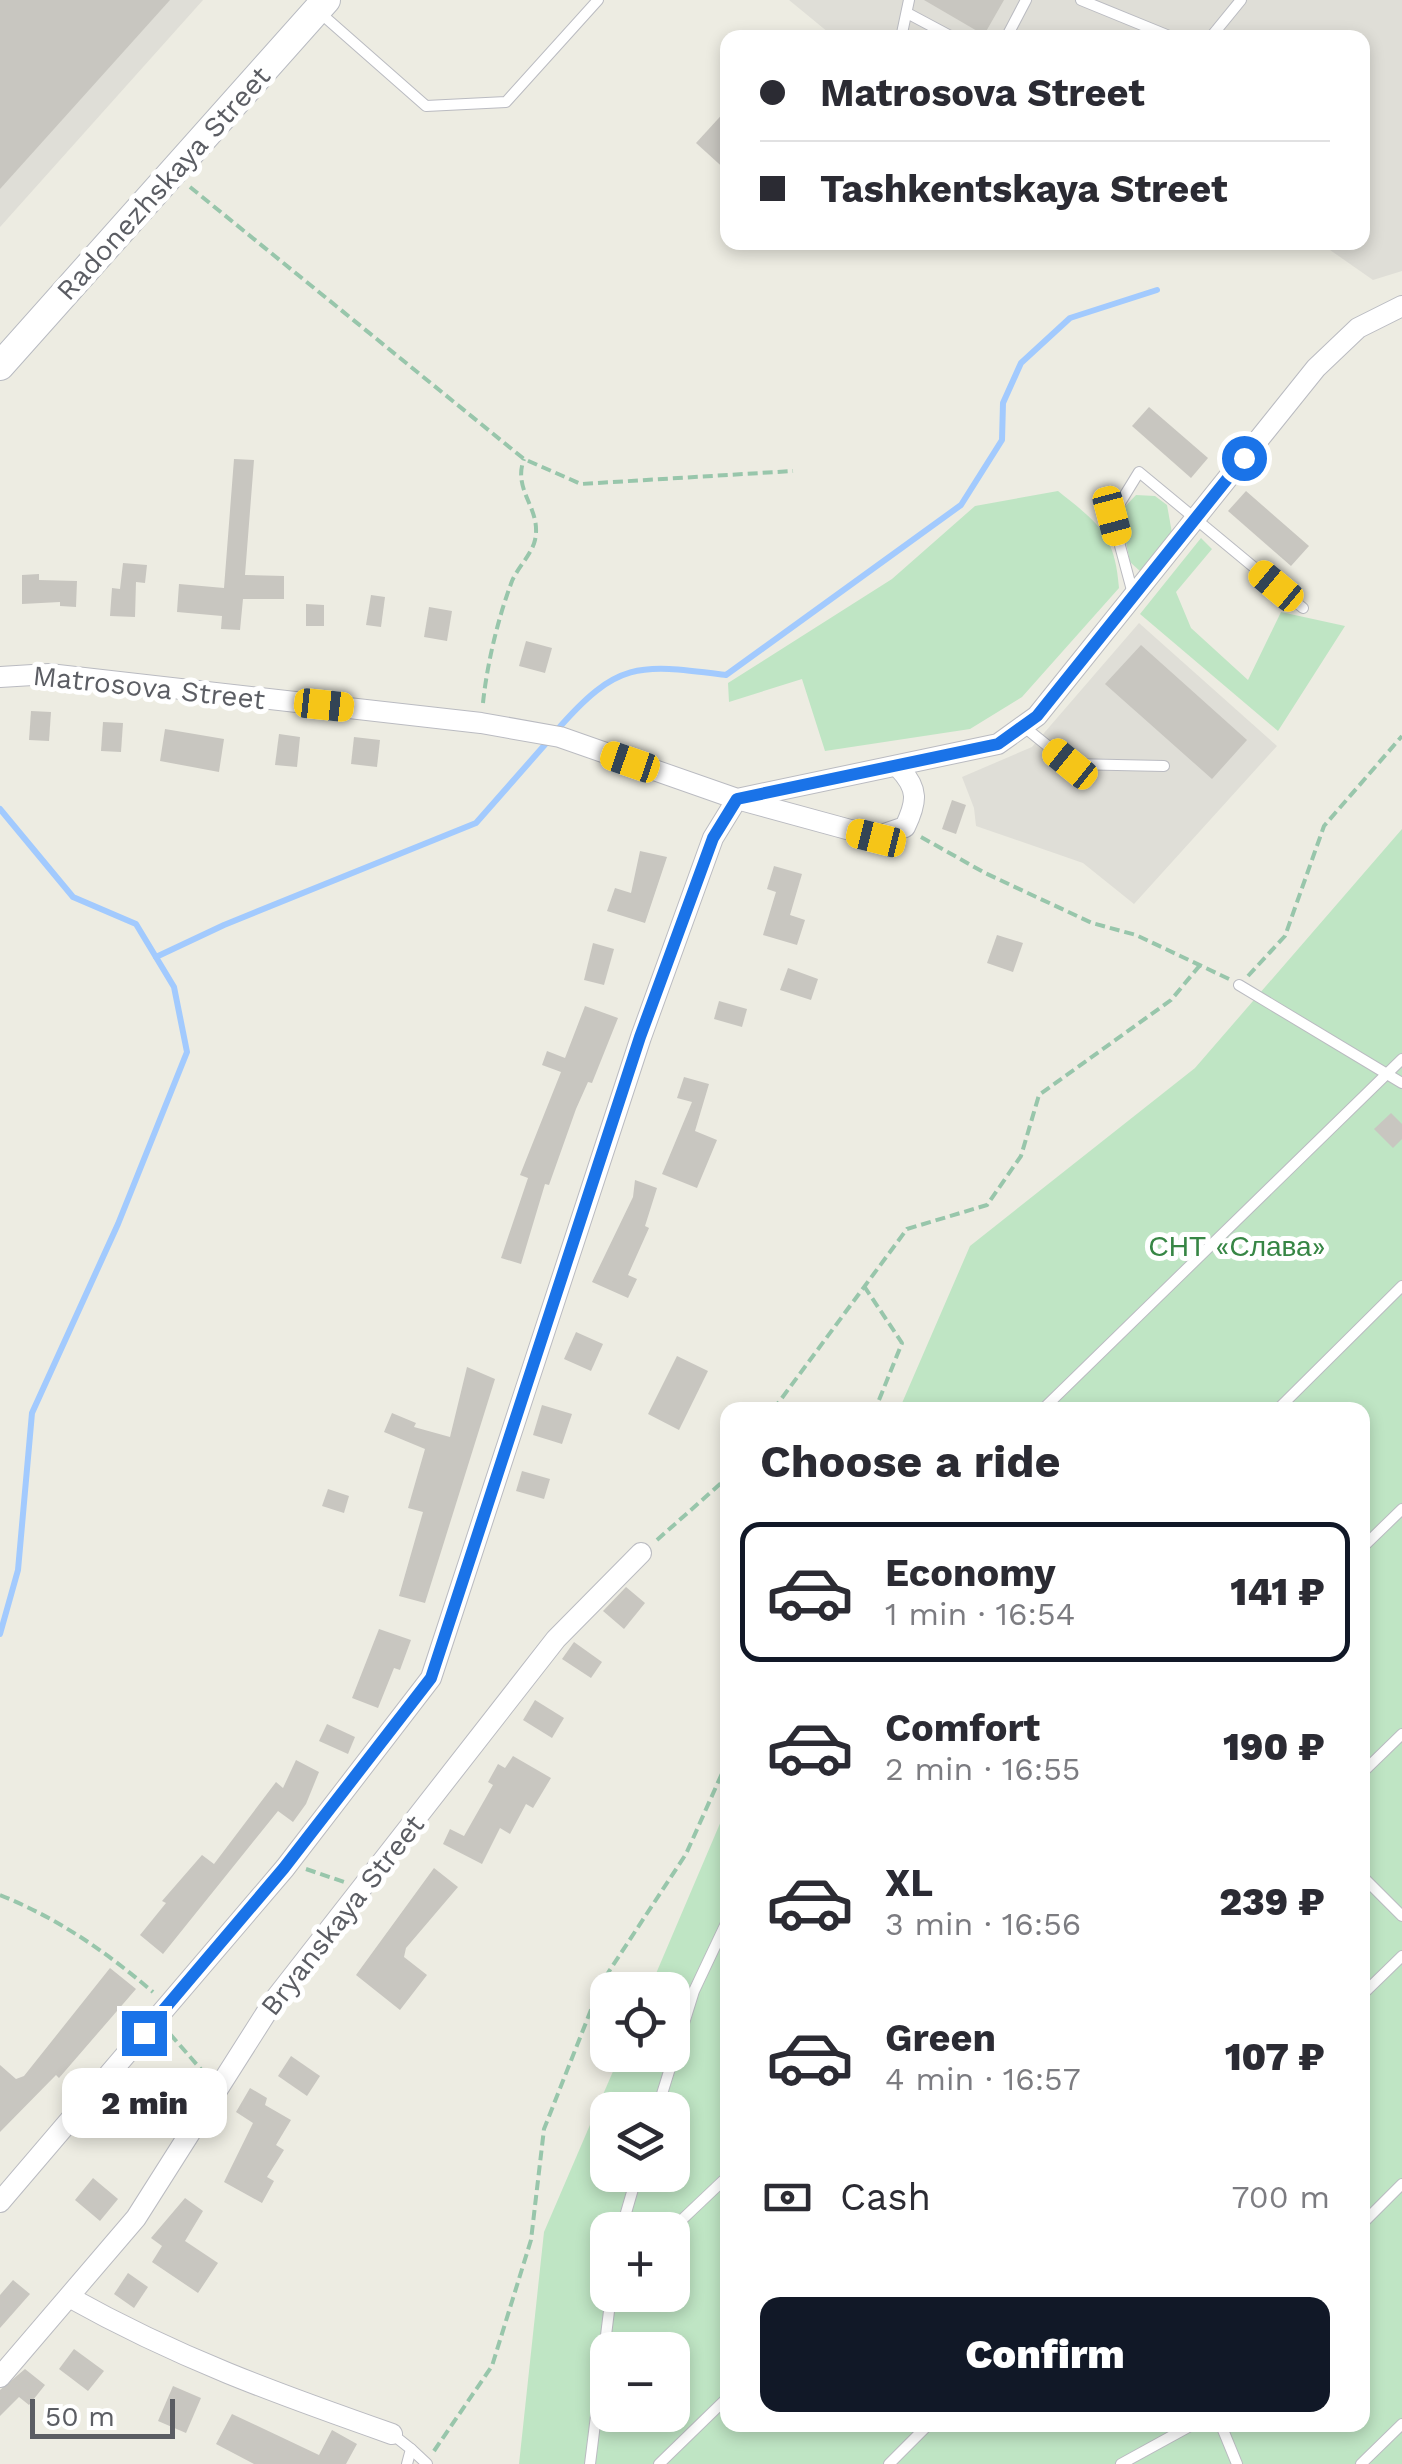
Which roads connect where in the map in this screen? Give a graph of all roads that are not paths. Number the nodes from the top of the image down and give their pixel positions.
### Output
1 (598, 0) edge
2 (909, 0) edge
3 (1026, 0) edge
4 (1081, 0) edge
5 (1240, 0) edge
6 (322, 5) edge
7 (909, 14) junction
8 (904, 30) edge
9 (939, 30) edge
10 (1010, 30) edge
11 (1154, 30) edge
12 (1216, 30) edge
13 (1402, 306) edge
14 (0, 366) edge
15 (1195, 518) junction
16 (1134, 596) junction
17 (1303, 608) dead end
18 (0, 677) edge
19 (1023, 726) junction
20 (1164, 766) dead end
21 (900, 768) junction
22 (737, 799) junction
23 (1239, 985) road end
24 (1402, 1058) edge
25 (1387, 1074) junction
26 (1402, 1082) edge
27 (1402, 1286) edge
28 (1050, 1402) edge
29 (1285, 1402) edge
30 (1402, 1509) edge
31 (1370, 1540) edge
32 (642, 1553) road end
33 (1402, 1734) edge
34 (1370, 1765) edge
35 (1370, 1884) edge
36 (1402, 1916) edge
37 (720, 1937) edge
38 (1402, 1956) edge
39 (1370, 1987) edge
40 (663, 2092) edge
41 (720, 2184) edge
42 (1402, 2184) edge
43 (0, 2202) edge
44 (690, 2212) edge
45 (1370, 2216) edge
46 (69, 2297) junction
47 (610, 2312) edge
48 (0, 2377) edge
49 (720, 2406) edge
50 (1402, 2424) edge
51 (921, 2432) edge
52 (1179, 2432) edge
53 (1223, 2432) edge
54 (392, 2434) joint
55 (410, 2448) junction
56 (407, 2464) edge
57 (427, 2464) edge
58 (590, 2464) edge
59 (659, 2464) edge
60 (888, 2464) edge
61 (1121, 2464) edge
62 (1237, 2464) edge
63 (1361, 2464) edge

1 - 6 lane
2 - 7 lane
3 - 10 lane
4 - 11 lane
5 - 12 lane
6 - 14 street, Radonezhskaya Street
7 - 8 lane
7 - 9 lane
13 - 15 street
15 - 16 street
15 - 16 lane
15 - 17 lane
16 - 19 street
18 - 22 street, Matrosova Street
19 - 20 lane
19 - 21 street
21 - 22 street
21 - 22 street, Matrosova Street
22 - 43 street
23 - 25 lane
24 - 25 lane
25 - 26 lane
25 - 28 lane
27 - 29 lane
30 - 31 lane
32 - 46 street, Bryanskaya Street
33 - 34 lane
35 - 36 lane
37 - 40 lane
38 - 39 lane
41 - 44 lane
42 - 45 lane
46 - 48 street, Bryanskaya Street
46 - 54 street
47 - 58 lane
49 - 59 lane
50 - 63 lane
51 - 60 lane
52 - 61 lane
53 - 62 lane
54 - 55 lane
55 - 56 lane
55 - 57 lane

